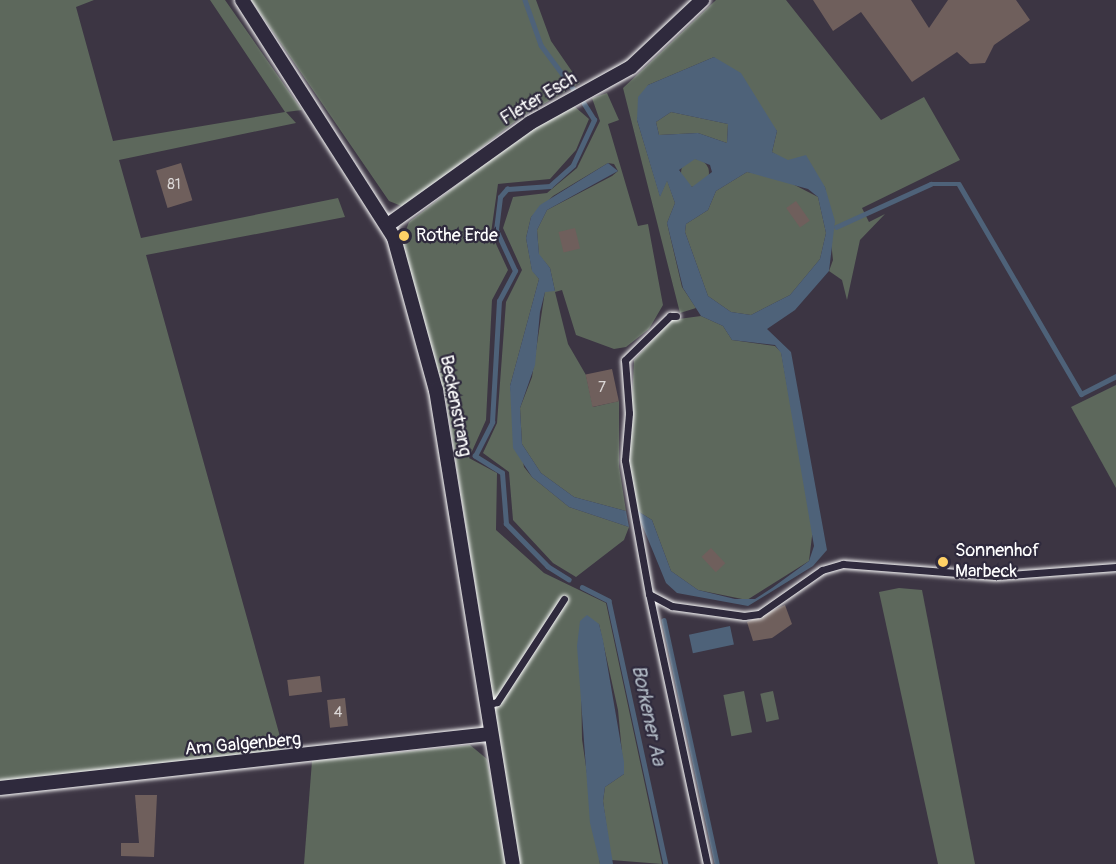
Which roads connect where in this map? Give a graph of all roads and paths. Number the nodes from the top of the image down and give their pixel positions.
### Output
1 (242, 0) edge
2 (702, 0) edge
3 (389, 224) junction
4 (676, 316) dead end
5 (1116, 567) edge
6 (649, 594) junction
7 (564, 599) dead end
8 (484, 705) junction
9 (488, 734) junction
10 (0, 788) edge
11 (513, 864) edge
12 (707, 864) edge

1 - 3 street, Beckenstrang
2 - 3 street, Fleter Esch
3 - 8 street, Beckenstrang
4 - 6 lane
5 - 6 lane
6 - 12 lane
7 - 8 lane
8 - 9 street, Beckenstrang
9 - 10 street, Am Galgenberg
9 - 11 street, Beckenstrang

